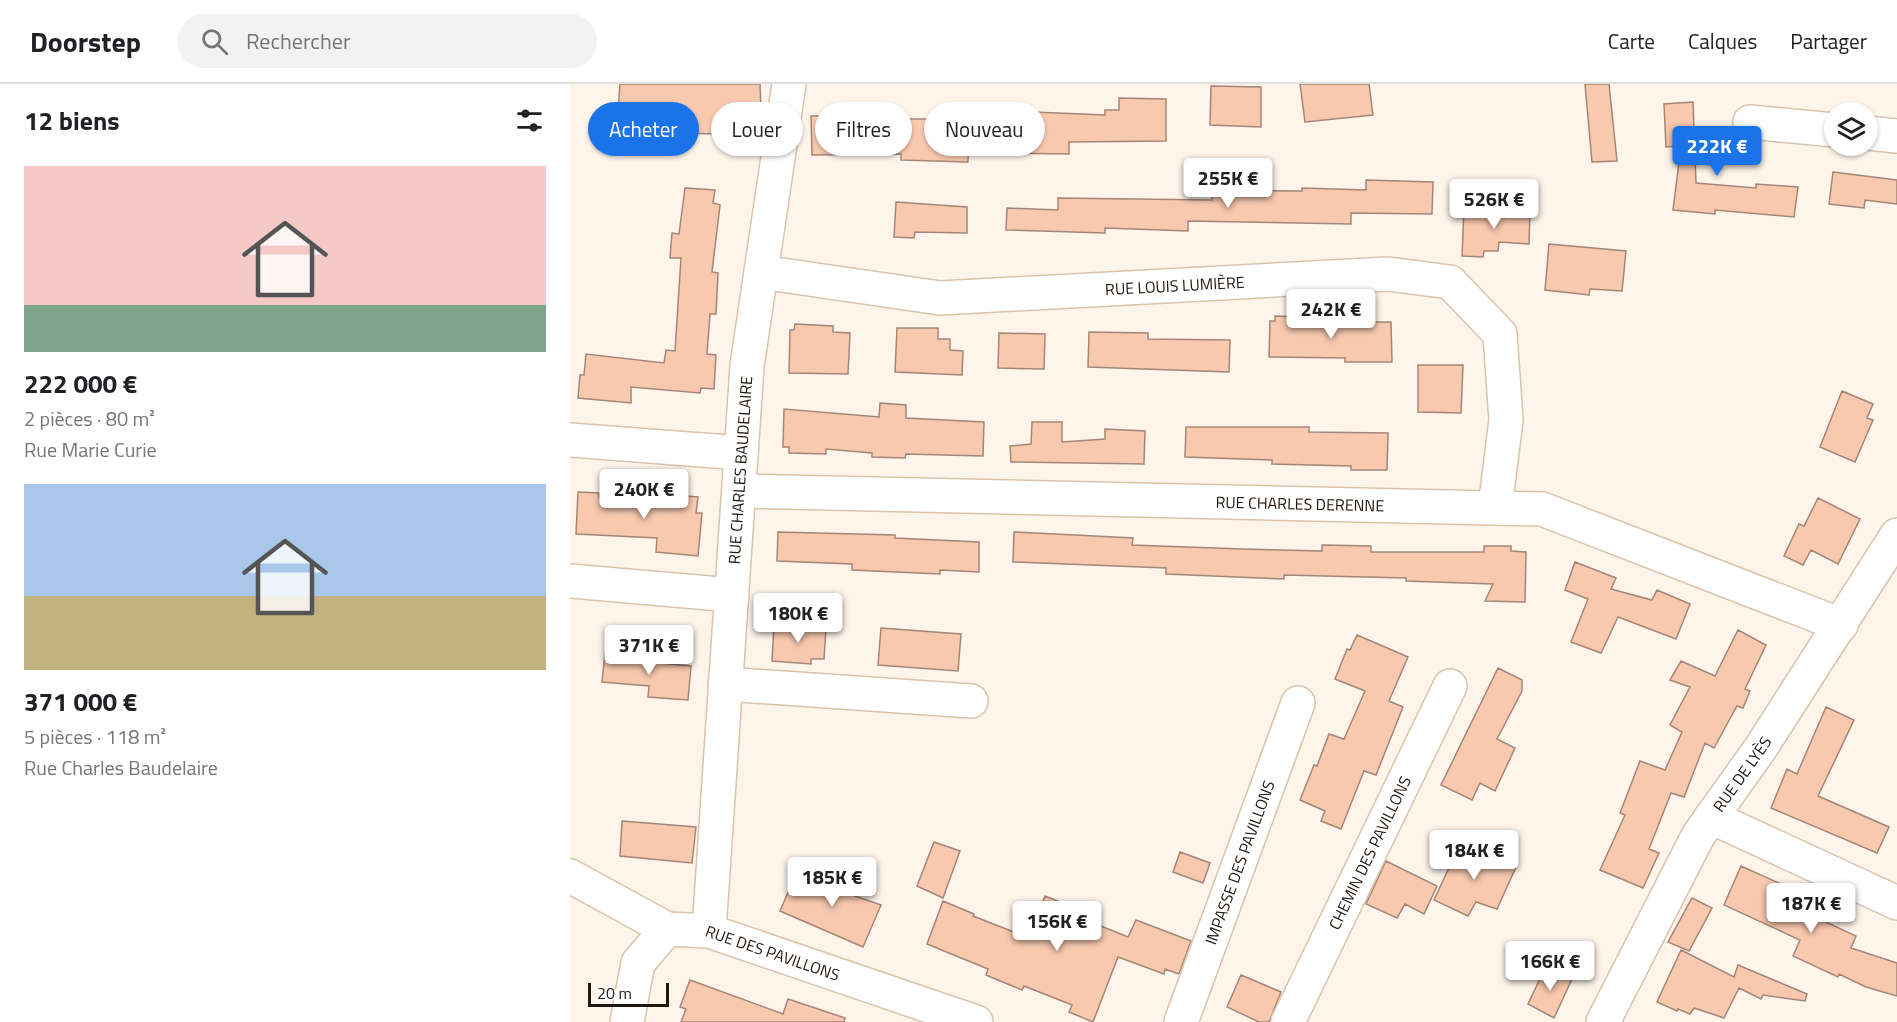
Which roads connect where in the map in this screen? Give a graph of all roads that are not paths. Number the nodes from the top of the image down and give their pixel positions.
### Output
1 (789, 84) edge
2 (1749, 122) dead end
3 (1824, 129) edge
4 (1878, 135) edge
5 (1897, 136) edge
6 (761, 272) junction
7 (570, 440) edge
8 (741, 453) junction
9 (739, 491) junction
10 (1495, 508) junction
11 (1897, 535) edge
12 (570, 581) edge
13 (732, 595) junction
14 (1840, 625) junction
15 (726, 684) junction
16 (1450, 686) dead end
17 (971, 701) dead end
18 (1298, 703) dead end
19 (1711, 816) junction
20 (570, 876) edge
21 (1897, 903) edge
22 (667, 929) junction
23 (709, 931) junction
24 (627, 1022) edge
25 (976, 1022) edge
26 (1181, 1022) edge
27 (1288, 1022) edge
28 (1603, 1022) edge

1 - 6 street, RUE CHARLES BAUDELAIRE
2 - 3 street
4 - 5 street
6 - 8 street, RUE CHARLES BAUDELAIRE
6 - 10 street, RUE LOUIS LUMIÈRE
7 - 8 street
8 - 9 street, RUE CHARLES BAUDELAIRE
9 - 10 street, RUE CHARLES DERENNE
9 - 13 street, RUE CHARLES BAUDELAIRE
10 - 14 street, RUE CHARLES DERENNE
11 - 14 street, RUE DE LYÈS
12 - 13 street
13 - 15 street, RUE CHARLES BAUDELAIRE
14 - 19 street, RUE DE LYÈS
15 - 17 street
15 - 23 street, RUE CHARLES BAUDELAIRE
16 - 27 street, CHEMIN DES PAVILLONS
18 - 26 street, IMPASSE DES PAVILLONS
19 - 21 street
19 - 28 street, RUE DE LYÈS
20 - 22 street
22 - 23 street, RUE DES PAVILLONS
22 - 24 street
23 - 25 street, RUE DES PAVILLONS

